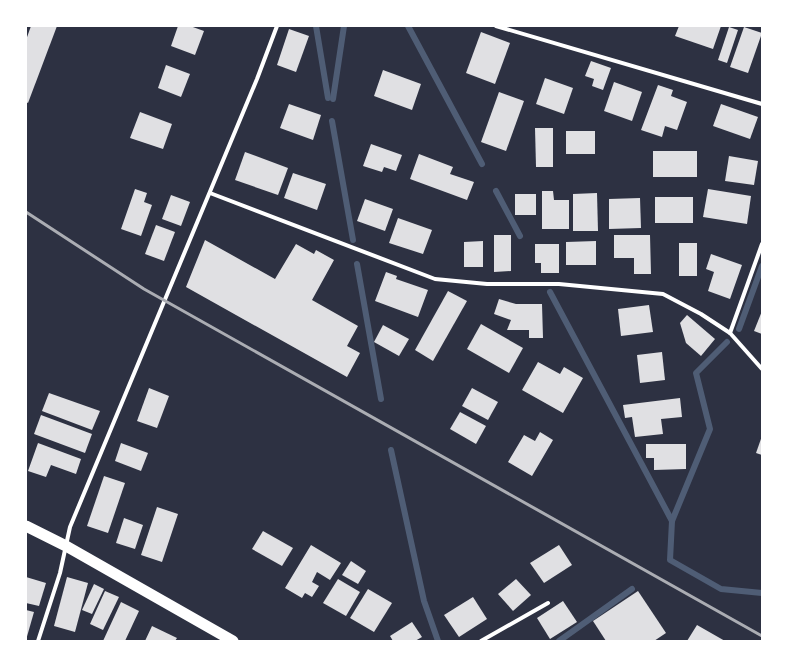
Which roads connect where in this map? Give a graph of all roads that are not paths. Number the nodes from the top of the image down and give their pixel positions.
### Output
1 (277, 26) edge
2 (496, 26) edge
3 (762, 104) edge
4 (210, 193) junction
5 (762, 244) edge
6 (730, 333) junction
7 (762, 369) edge
8 (26, 526) edge
9 (66, 546) junction
10 (548, 603) dead end
11 (38, 641) edge
12 (233, 641) edge
13 (481, 641) edge

1 - 4 street
2 - 3 street
4 - 6 street
4 - 9 street
5 - 6 street
6 - 7 street
8 - 9 highway
9 - 11 street
9 - 12 highway
10 - 13 street

